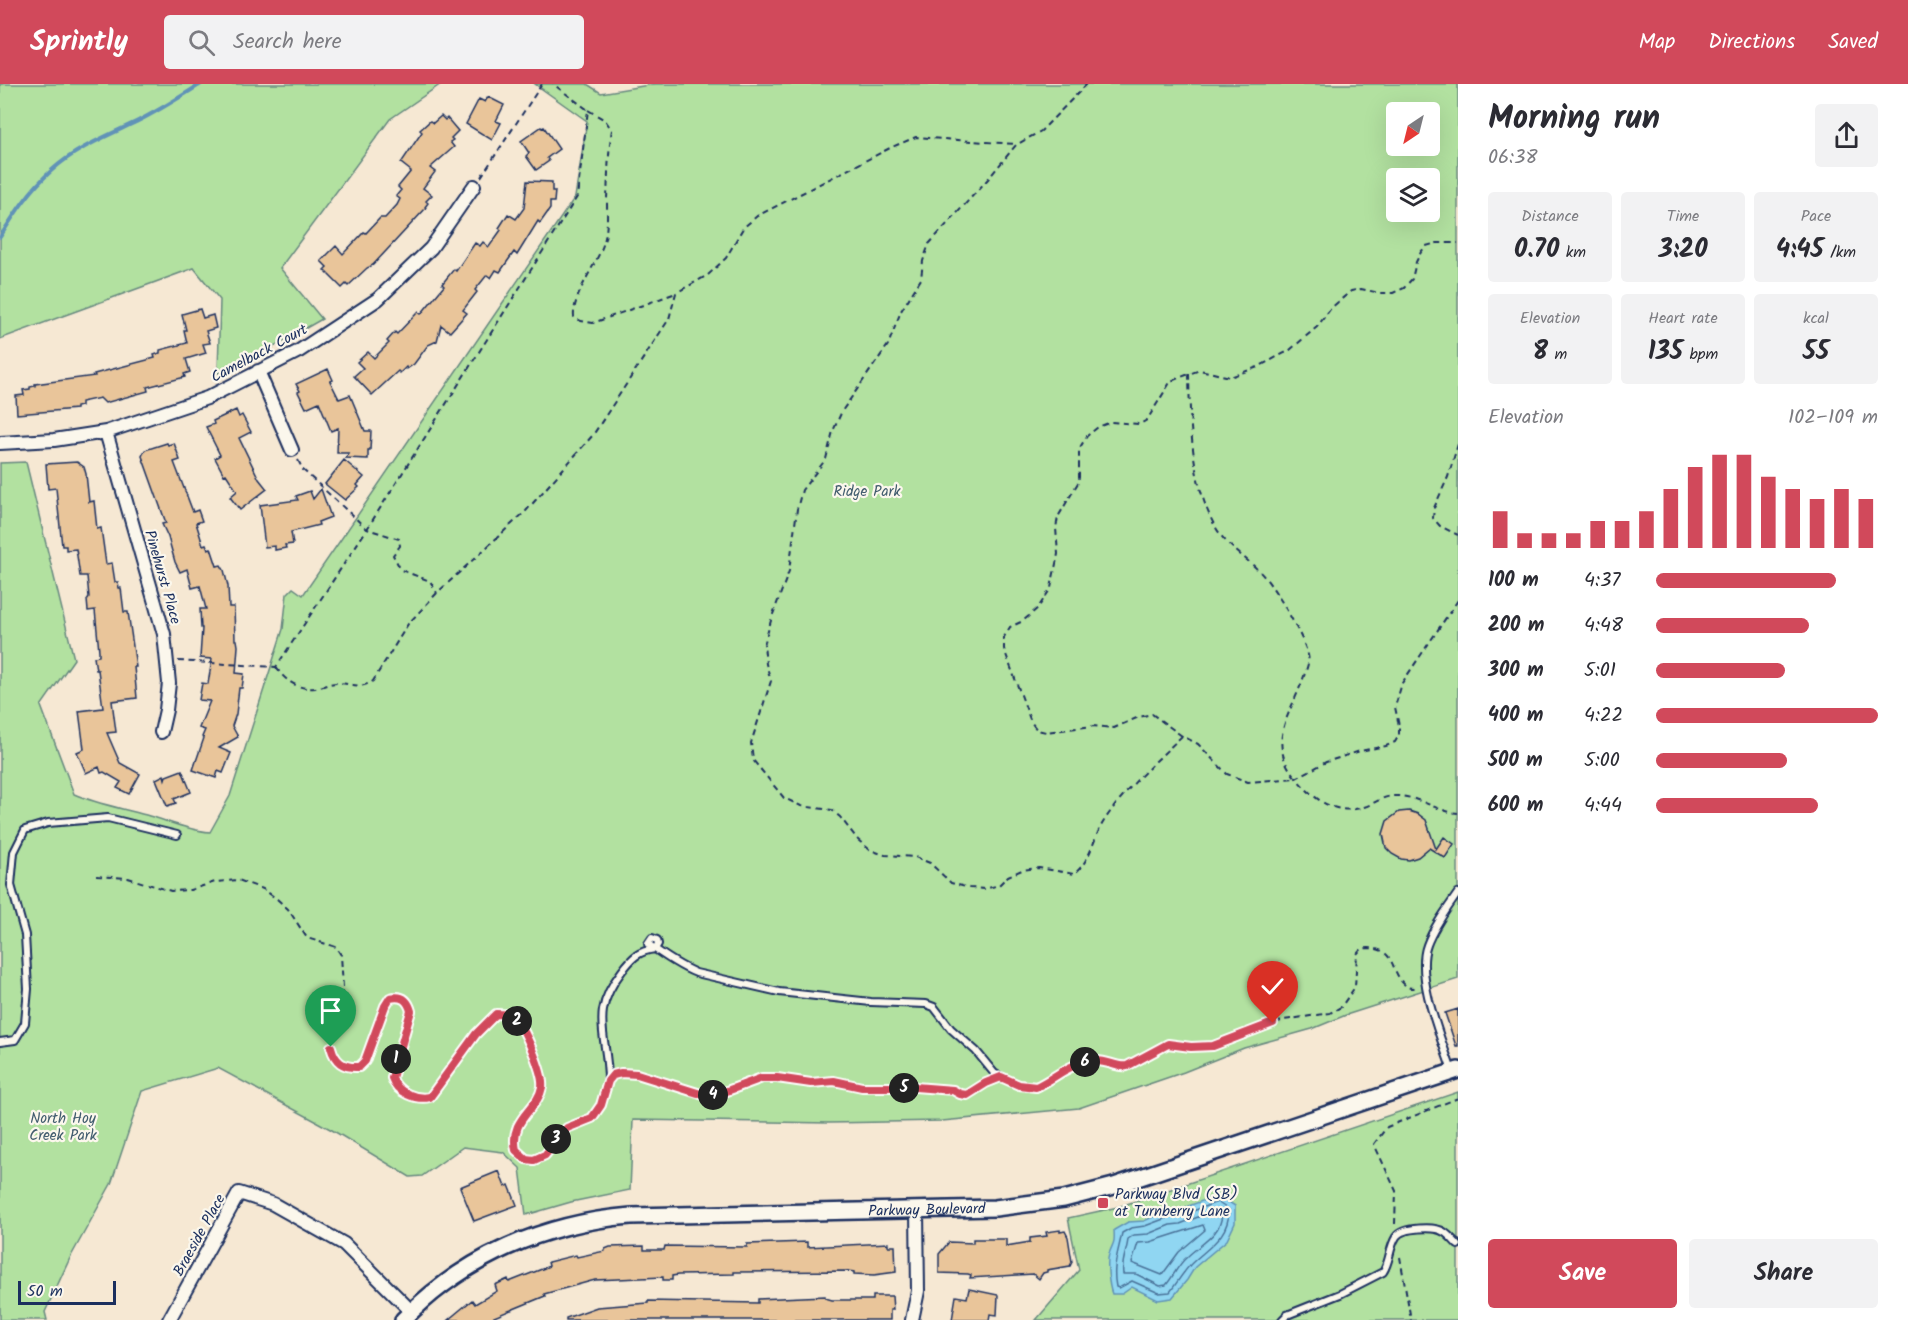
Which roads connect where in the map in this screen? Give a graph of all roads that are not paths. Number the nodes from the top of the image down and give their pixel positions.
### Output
1 (474, 186) road end
2 (258, 371) junction
3 (106, 432) junction
4 (0, 442) edge
5 (292, 450) road end
6 (161, 732) dead end
7 (177, 835) dead end
8 (1458, 893) edge
9 (655, 949) junction
10 (642, 951) junction
11 (4, 1041) edge
12 (1455, 1071) edge
13 (1001, 1077) road end
14 (608, 1081) road end
15 (917, 1211) junction
16 (1458, 1245) edge
17 (407, 1316) edge
18 (169, 1320) edge
19 (912, 1320) edge
20 (1282, 1320) edge

1 - 2 street, Camelback Court
2 - 3 street, Camelback Court
2 - 5 street
3 - 4 street, Camelback Court
3 - 6 street, Pinehurst Place
7 - 11 lane
8 - 12 lane
9 - 10 lane
9 - 10 lane
9 - 13 lane
10 - 14 lane
12 - 15 street, Parkway Boulevard
15 - 17 street, Parkway Boulevard
15 - 19 street
16 - 20 lane
17 - 18 street, Braeside Place

